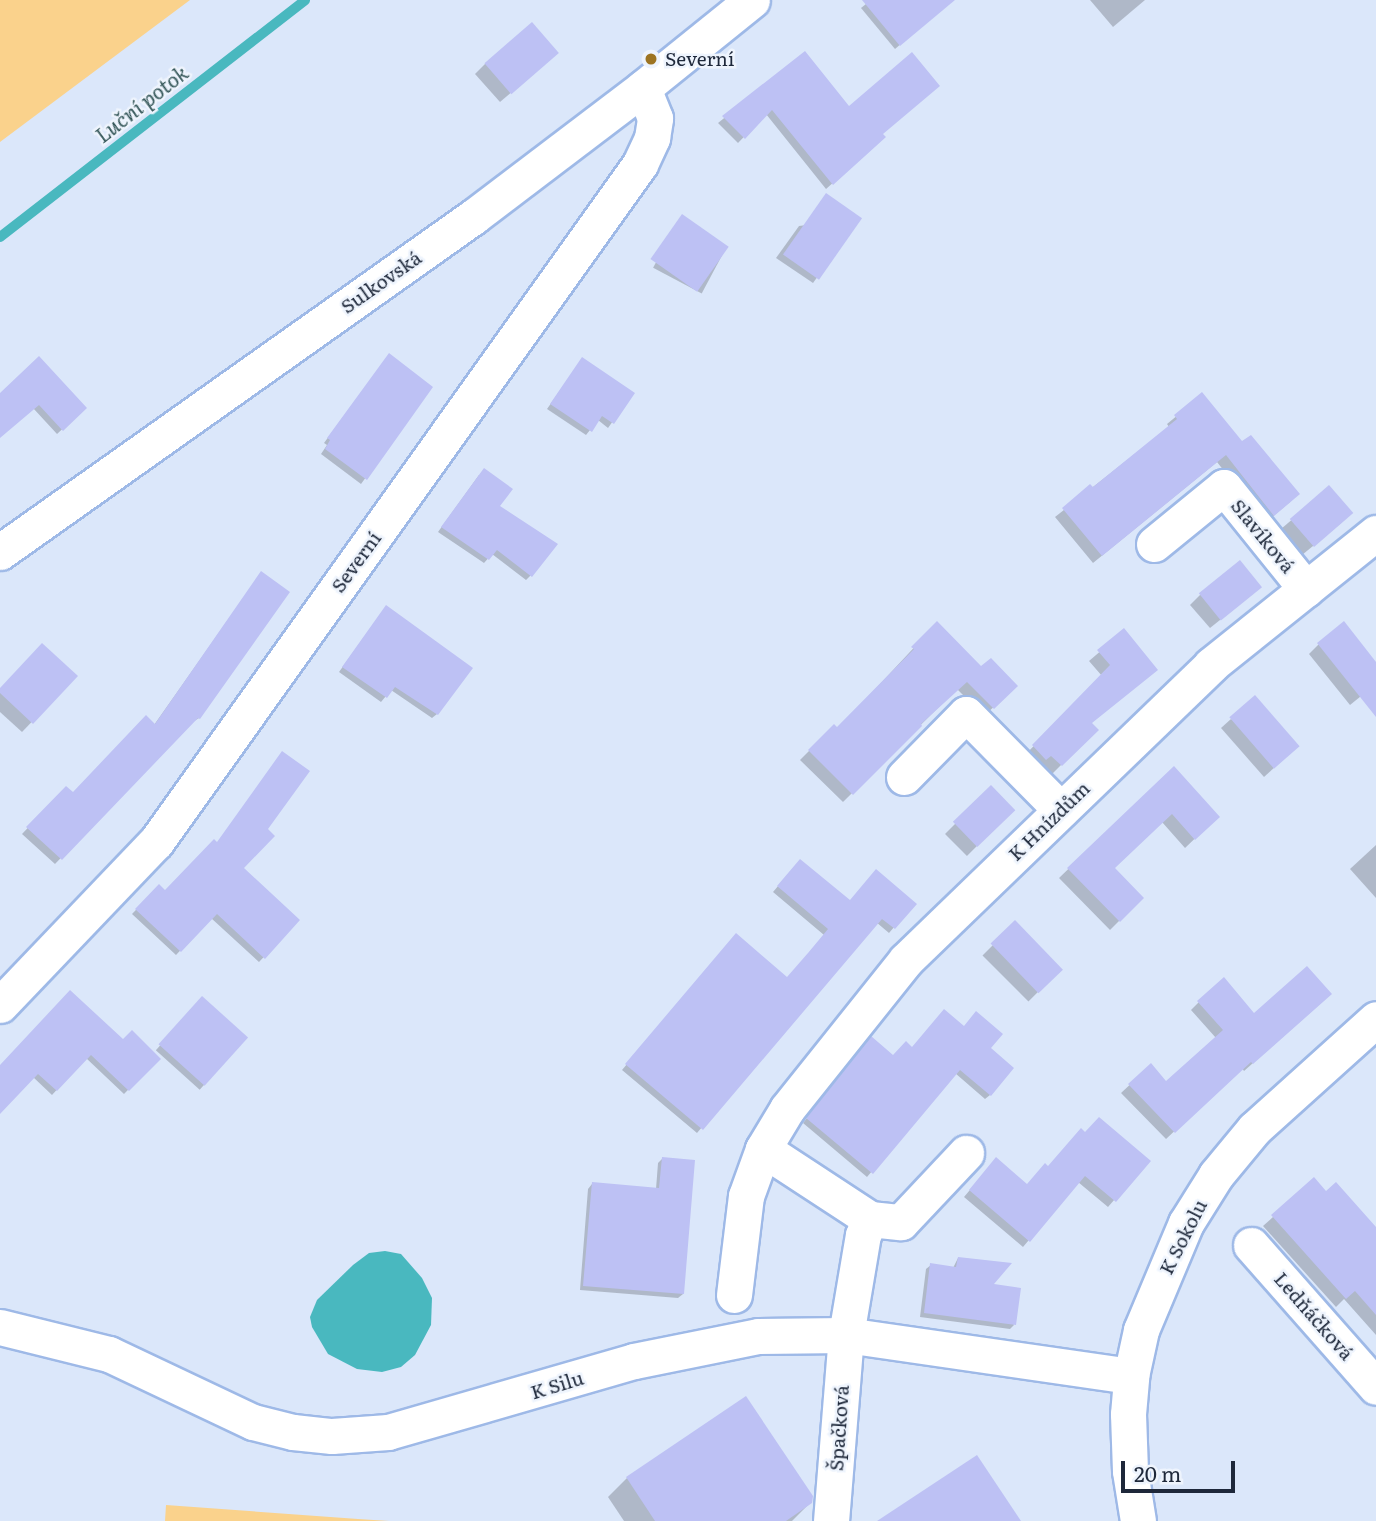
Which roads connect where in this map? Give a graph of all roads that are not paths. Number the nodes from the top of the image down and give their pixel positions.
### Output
1 (752, 0) edge
2 (643, 88) junction
3 (1376, 533) edge
4 (1154, 544) dead end
5 (0, 552) edge
6 (1306, 589) junction
7 (904, 777) dead end
8 (1061, 810) junction
9 (0, 1005) edge
10 (1376, 1018) edge
11 (764, 1149) junction
12 (966, 1153) dead end
13 (870, 1219) junction
14 (1251, 1245) dead end
15 (734, 1295) dead end
16 (0, 1327) edge
17 (846, 1335) junction
18 (1131, 1376) junction
19 (1376, 1387) edge
20 (831, 1521) edge
21 (1138, 1521) edge

1 - 2 street, Sulkovská
2 - 5 street, Sulkovská
2 - 9 street, Severní
3 - 6 street, K Hnízdům
4 - 6 street, Slavíková
6 - 8 street, K Hnízdům
7 - 8 street
8 - 11 street, K Hnízdům
10 - 18 street, K Sokolu
11 - 13 street
11 - 15 street, K Hnízdům
12 - 13 street
13 - 17 street
14 - 19 street, Ledňáčková
16 - 17 street, K Silu
17 - 18 street, K Silu
17 - 20 street, Špačková
18 - 21 street, K Sokolu

